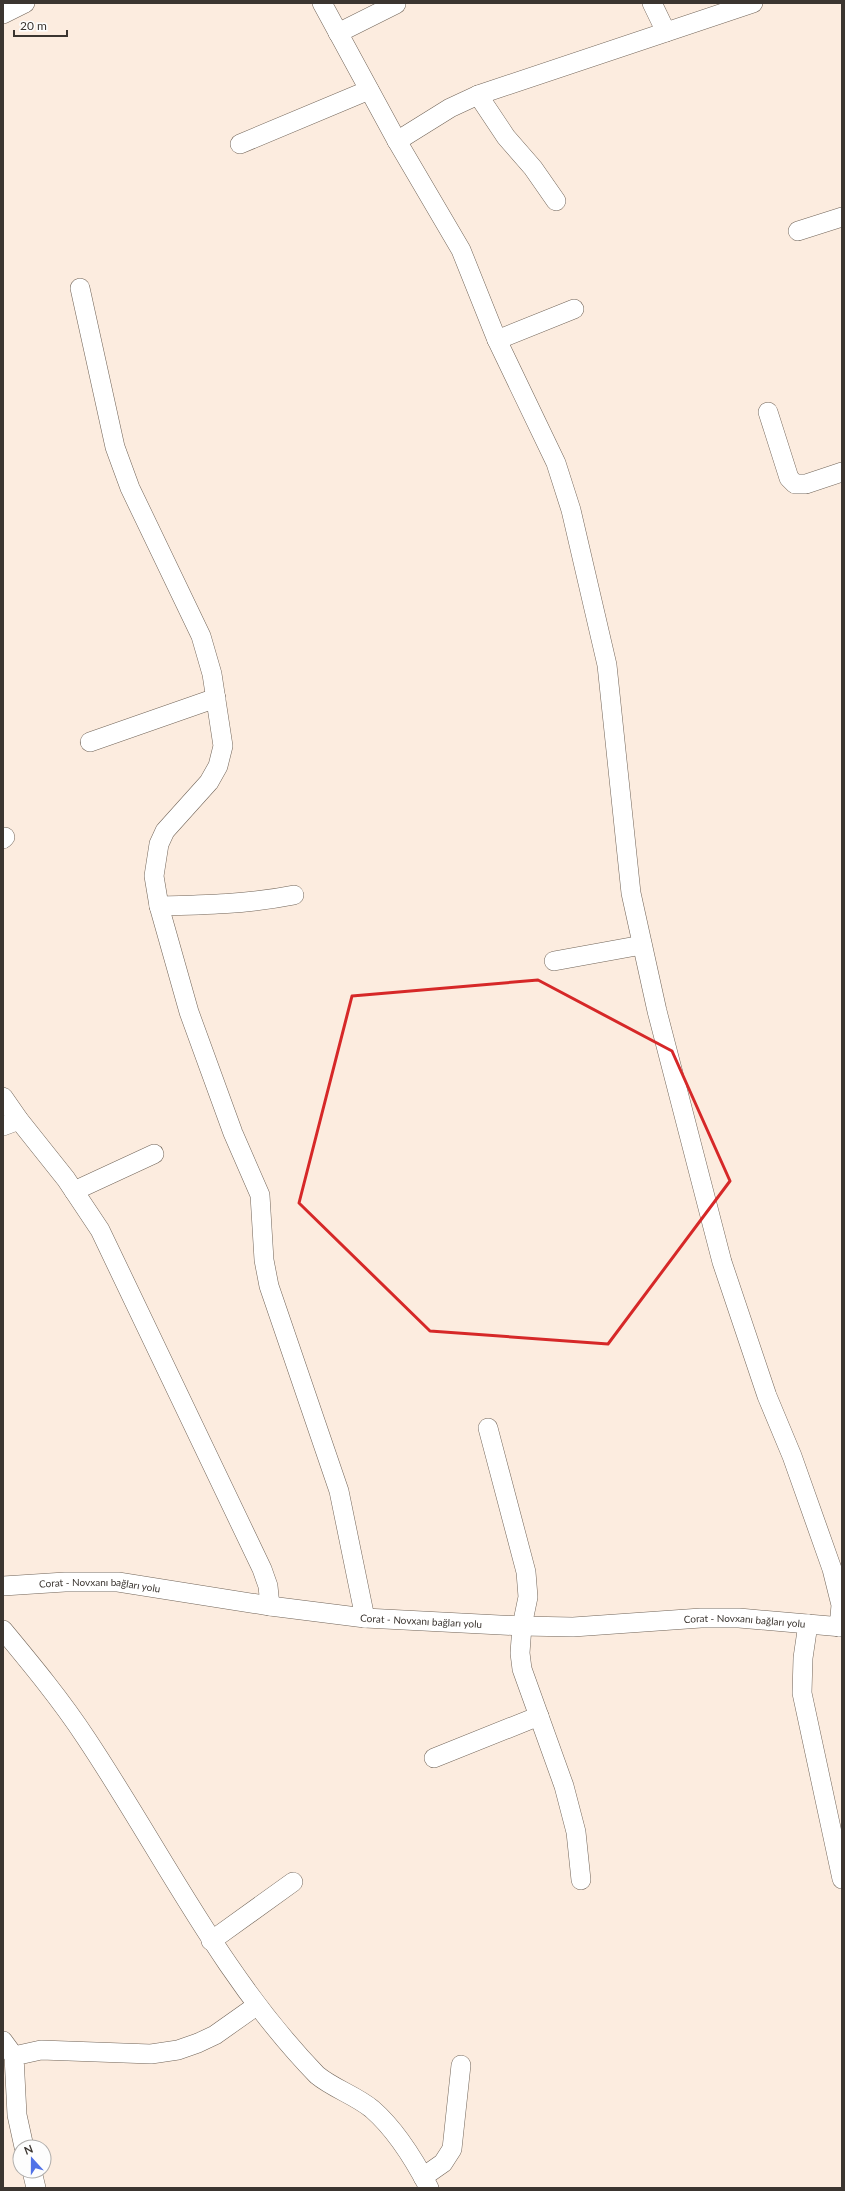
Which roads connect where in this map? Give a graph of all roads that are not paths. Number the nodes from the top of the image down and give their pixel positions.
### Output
1 (25, 3) edge
2 (322, 3) edge
3 (652, 3) edge
4 (753, 3) edge
5 (396, 4) dead end
6 (3, 14) edge
7 (666, 32) junction
8 (338, 33) junction
9 (369, 90) junction
10 (478, 95) junction
11 (397, 141) junction
12 (240, 144) dead end
13 (556, 201) dead end
14 (842, 217) edge
15 (798, 231) dead end
16 (80, 288) dead end
17 (574, 309) dead end
18 (497, 340) junction
19 (768, 412) dead end
20 (842, 472) edge
21 (216, 698) junction
22 (90, 742) dead end
23 (294, 895) dead end
24 (159, 906) junction
25 (642, 945) junction
26 (554, 962) dead end
27 (3, 1096) edge
28 (11, 1123) edge
29 (154, 1154) dead end
30 (74, 1190) junction
31 (488, 1428) dead end
32 (3, 1586) edge
33 (270, 1606) junction
34 (365, 1618) junction
35 (808, 1624) junction
36 (522, 1626) junction
37 (840, 1627) edge
38 (3, 1630) edge
39 (539, 1716) junction
40 (434, 1758) dead end
41 (842, 1879) edge
42 (581, 1880) dead end
43 (293, 1882) dead end
44 (211, 1941) junction
45 (256, 2006) junction
46 (3, 2041) edge
47 (14, 2056) junction
48 (461, 2065) dead end
49 (22, 2139) edge
50 (426, 2182) edge

1 - 6 street
2 - 8 street
3 - 7 street
4 - 7 street
5 - 8 street
7 - 10 street
8 - 9 street
9 - 11 street
9 - 12 street
10 - 11 street
10 - 13 street
11 - 18 street
14 - 15 street
16 - 21 street
17 - 18 street
18 - 25 street
19 - 20 street
21 - 22 street
21 - 24 street
23 - 24 street
24 - 34 street
25 - 26 street
25 - 37 street
27 - 28 street
28 - 30 street
29 - 30 street
30 - 33 street
31 - 36 street
32 - 33 street, Corat - Novxanı bağları yolu
33 - 34 street, Corat - Novxanı bağları yolu
34 - 36 street, Corat - Novxanı bağları yolu
35 - 36 street, Corat - Novxanı bağları yolu
35 - 37 street, Corat - Novxanı bağları yolu
35 - 41 street
36 - 39 street
38 - 44 street
39 - 40 street
39 - 42 street
43 - 44 street
44 - 45 street
45 - 47 street
45 - 50 street
46 - 47 street
47 - 49 street
48 - 50 street

